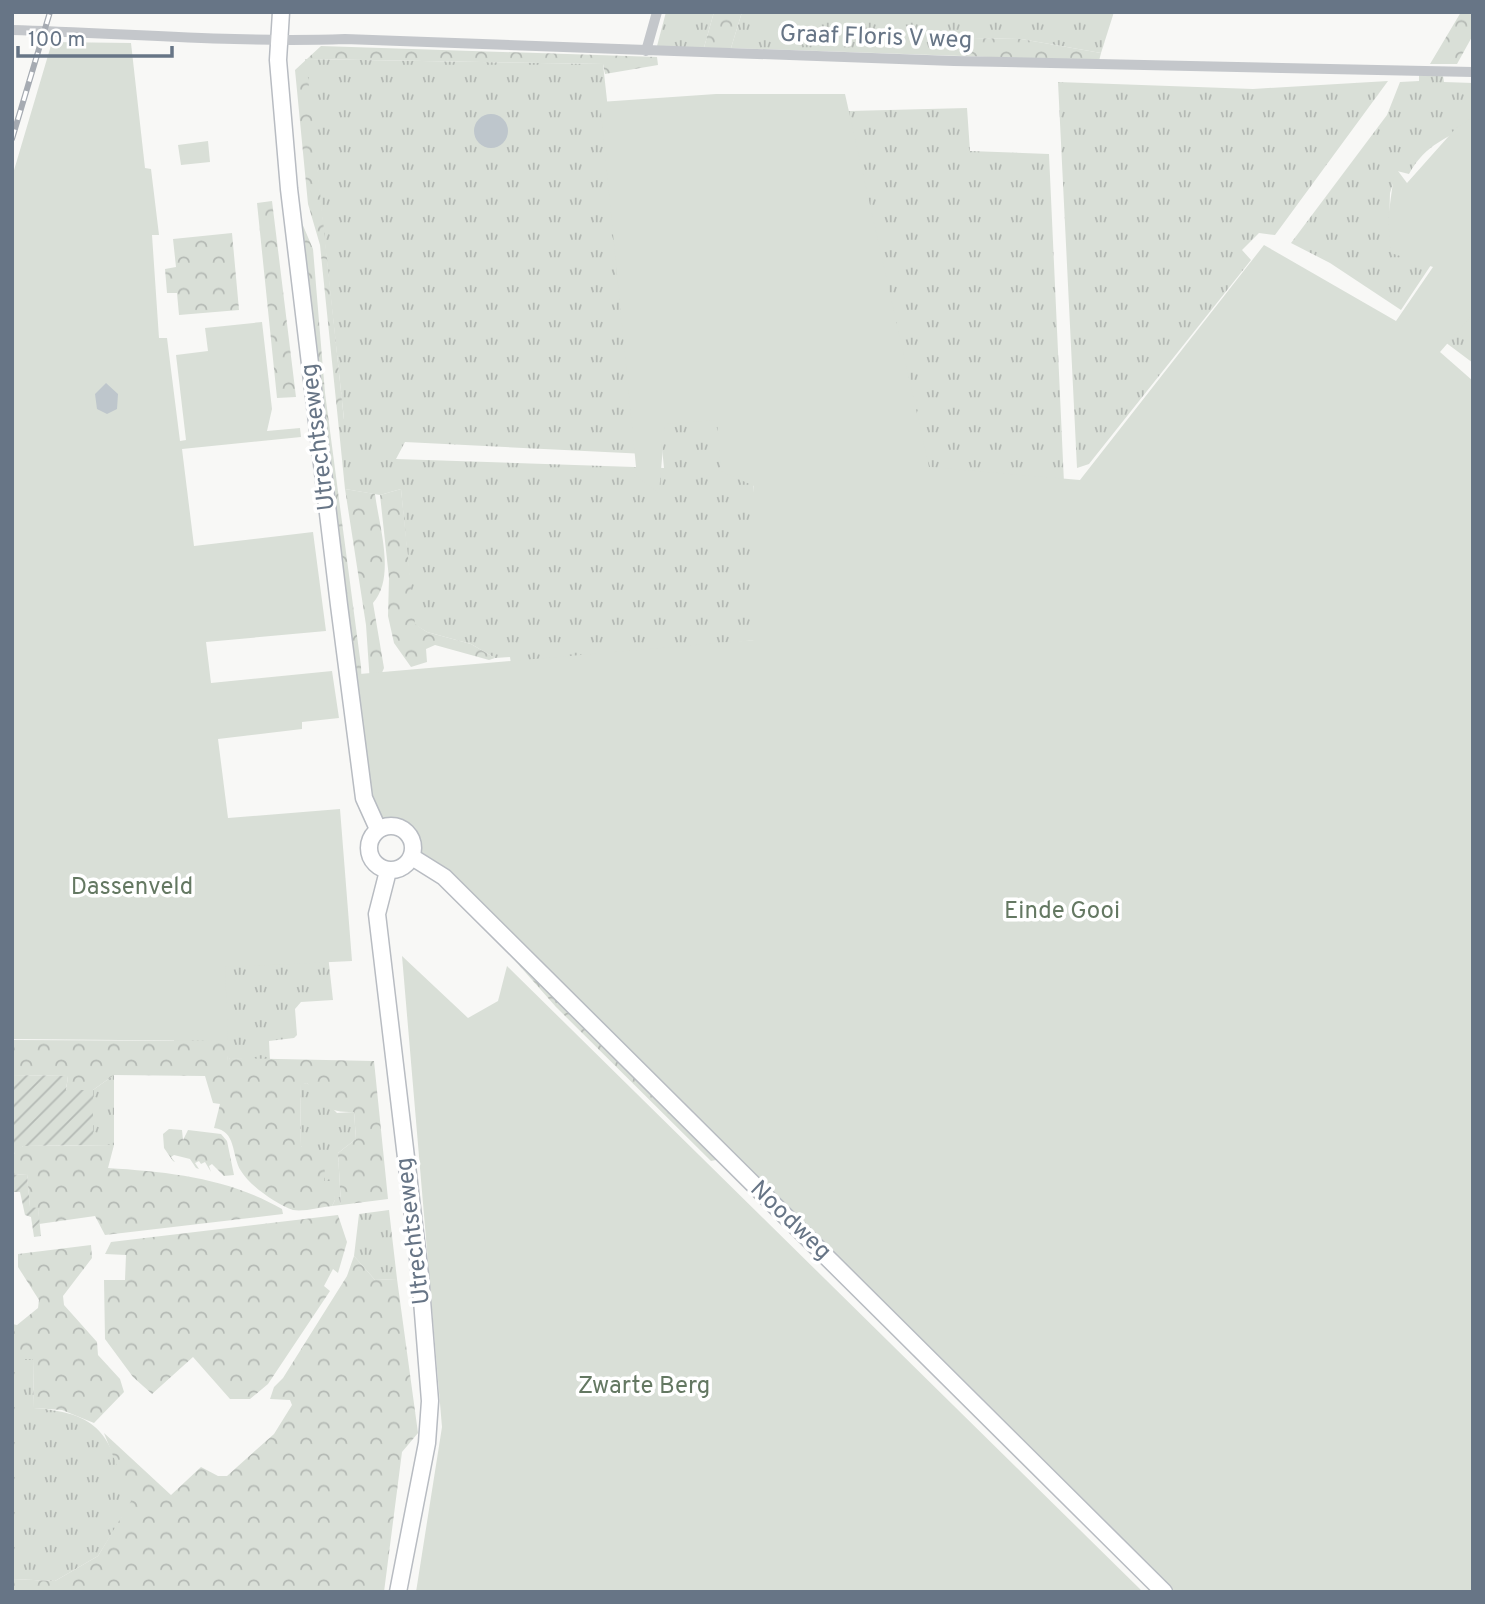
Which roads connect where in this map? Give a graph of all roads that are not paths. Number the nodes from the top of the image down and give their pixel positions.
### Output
1 (281, 12) edge
2 (657, 12) edge
3 (12, 30) edge
4 (277, 41) junction
5 (646, 51) junction
6 (1473, 72) edge
7 (378, 830) junction
8 (412, 857) junction
9 (388, 871) junction
10 (398, 1592) edge
11 (1164, 1592) edge

1 - 4 main road, Utrechtseweg
2 - 5 street
3 - 4 street, Graaf Floris V weg
4 - 5 street, Graaf Floris V weg
4 - 7 main road, Utrechtseweg
5 - 6 street, Graaf Floris V weg
7 - 8 main road
7 - 9 main road
8 - 9 main road
8 - 11 main road, Noodweg
9 - 10 main road, Utrechtseweg

